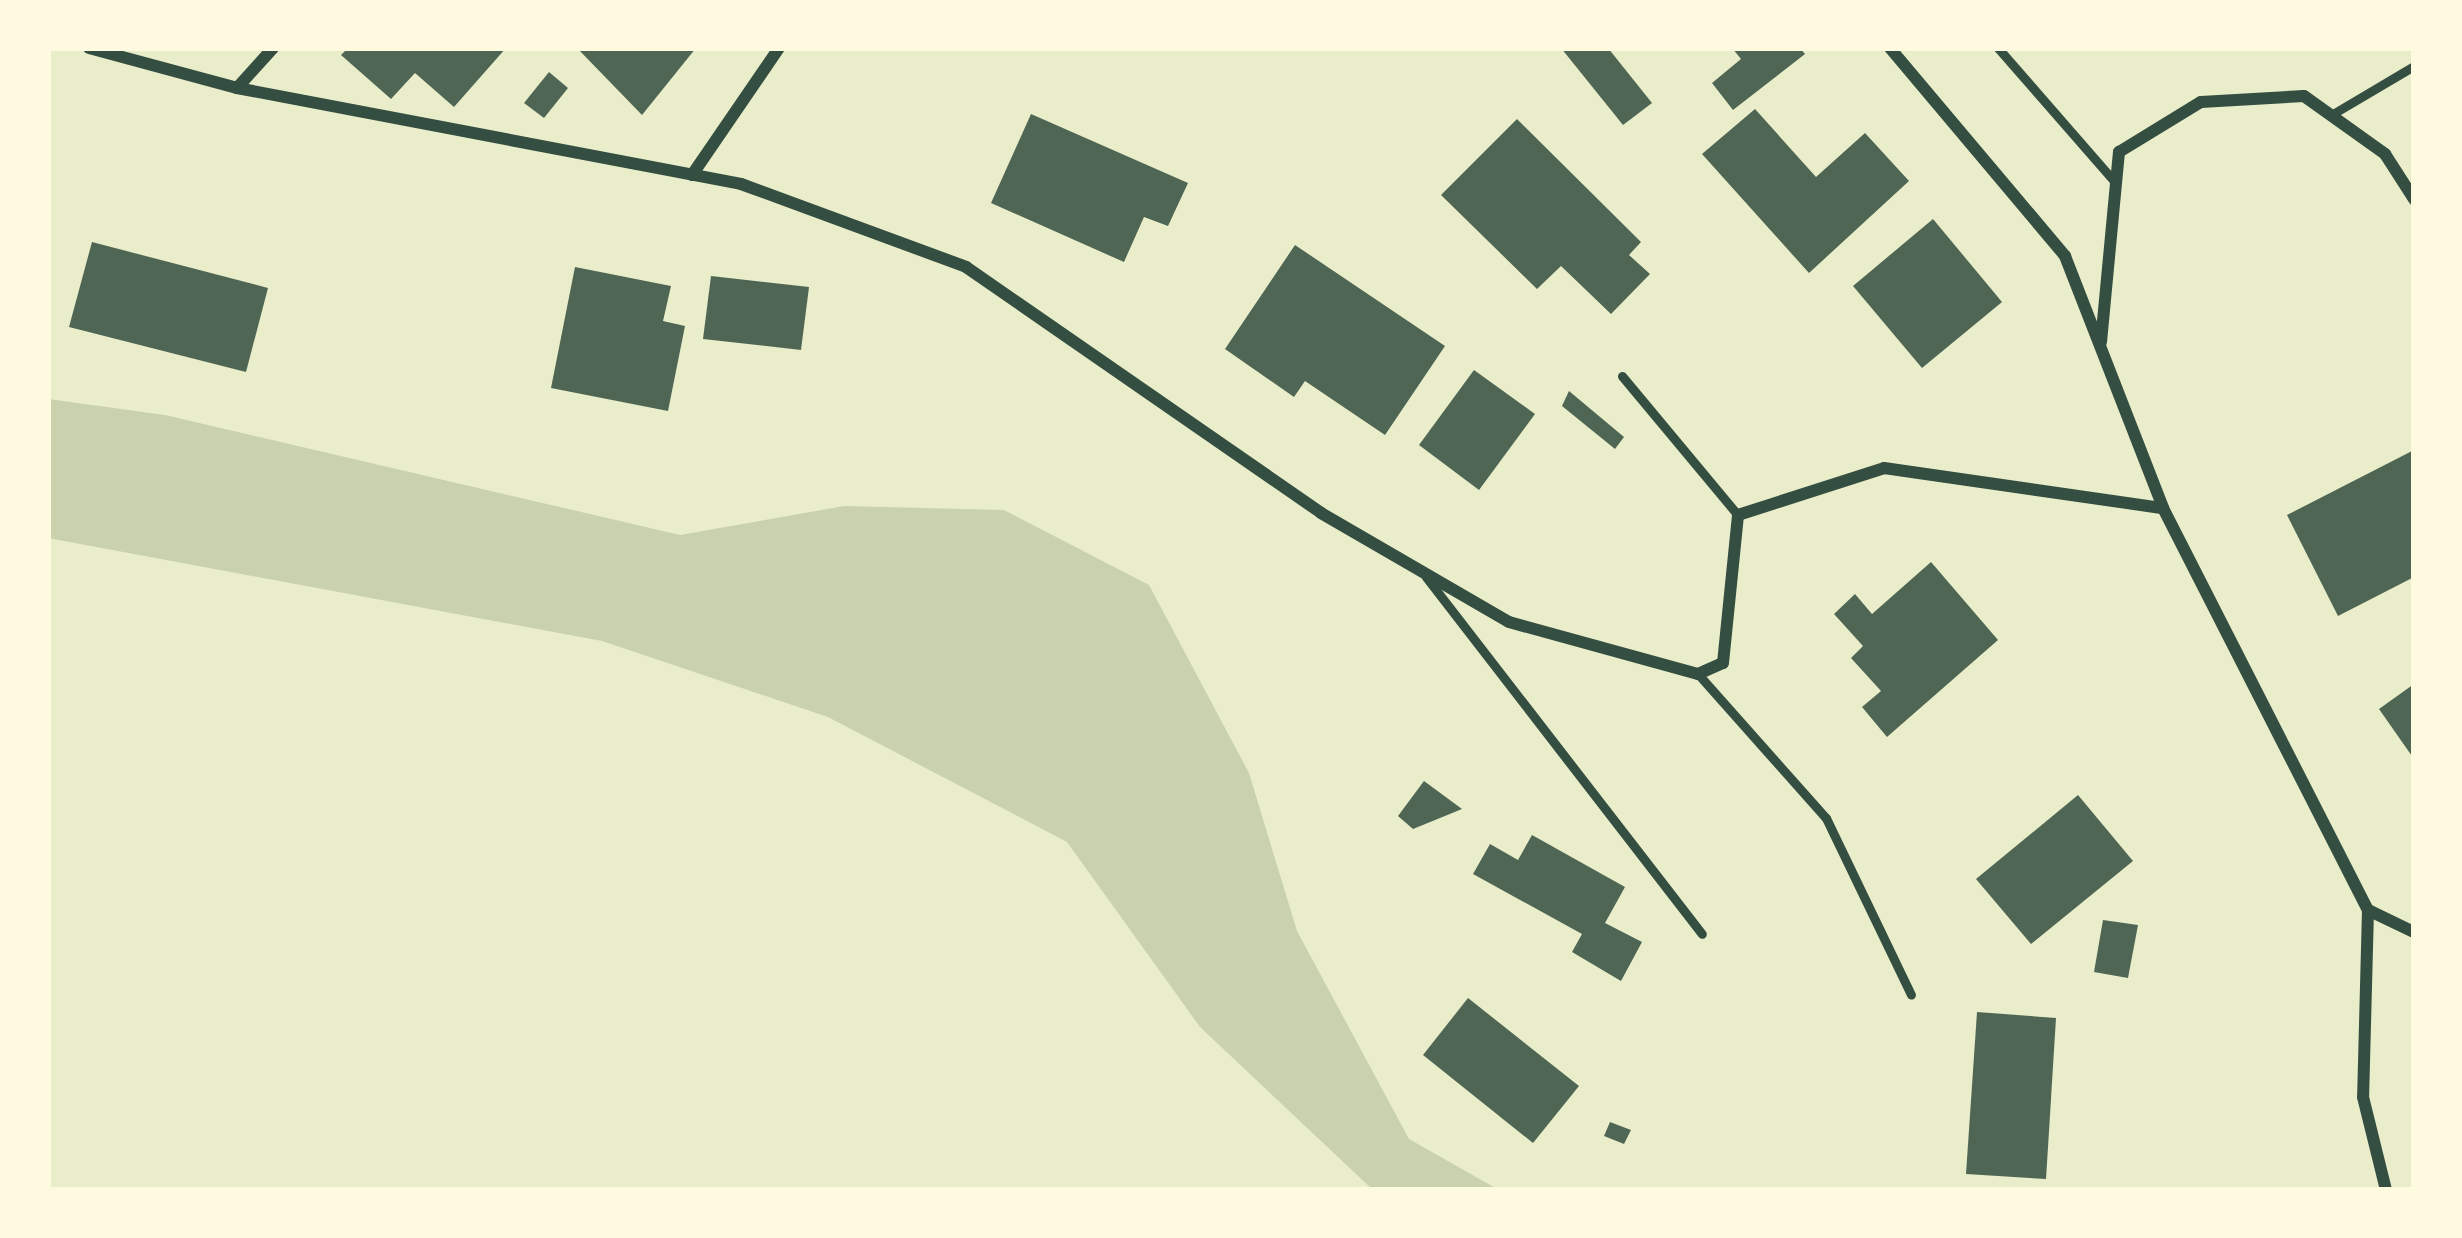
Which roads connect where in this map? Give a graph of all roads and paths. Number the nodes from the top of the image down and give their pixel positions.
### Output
1 (89, 48) edge
2 (273, 48) edge
3 (779, 48) edge
4 (1890, 48) edge
5 (1998, 48) edge
6 (2414, 67) edge
7 (237, 88) junction
8 (2330, 115) junction
9 (692, 175) junction
10 (2114, 181) junction
11 (2414, 199) edge
12 (2101, 349) junction
13 (1622, 376) dead end
14 (2163, 508) junction
15 (1738, 515) junction
16 (1421, 570) junction
17 (1698, 674) junction
18 (2368, 910) junction
19 (2414, 932) edge
20 (1702, 934) dead end
21 (1911, 995) dead end
22 (2386, 1190) edge

1 - 7 street
2 - 7 street
3 - 9 street
4 - 12 street
5 - 10 lane
6 - 8 lane
7 - 9 street
8 - 10 street
8 - 11 street
9 - 16 street
10 - 12 street
12 - 14 street
13 - 15 lane
14 - 15 street
14 - 18 street
15 - 17 street
16 - 17 street
16 - 20 lane
17 - 21 lane
18 - 19 street
18 - 22 street

